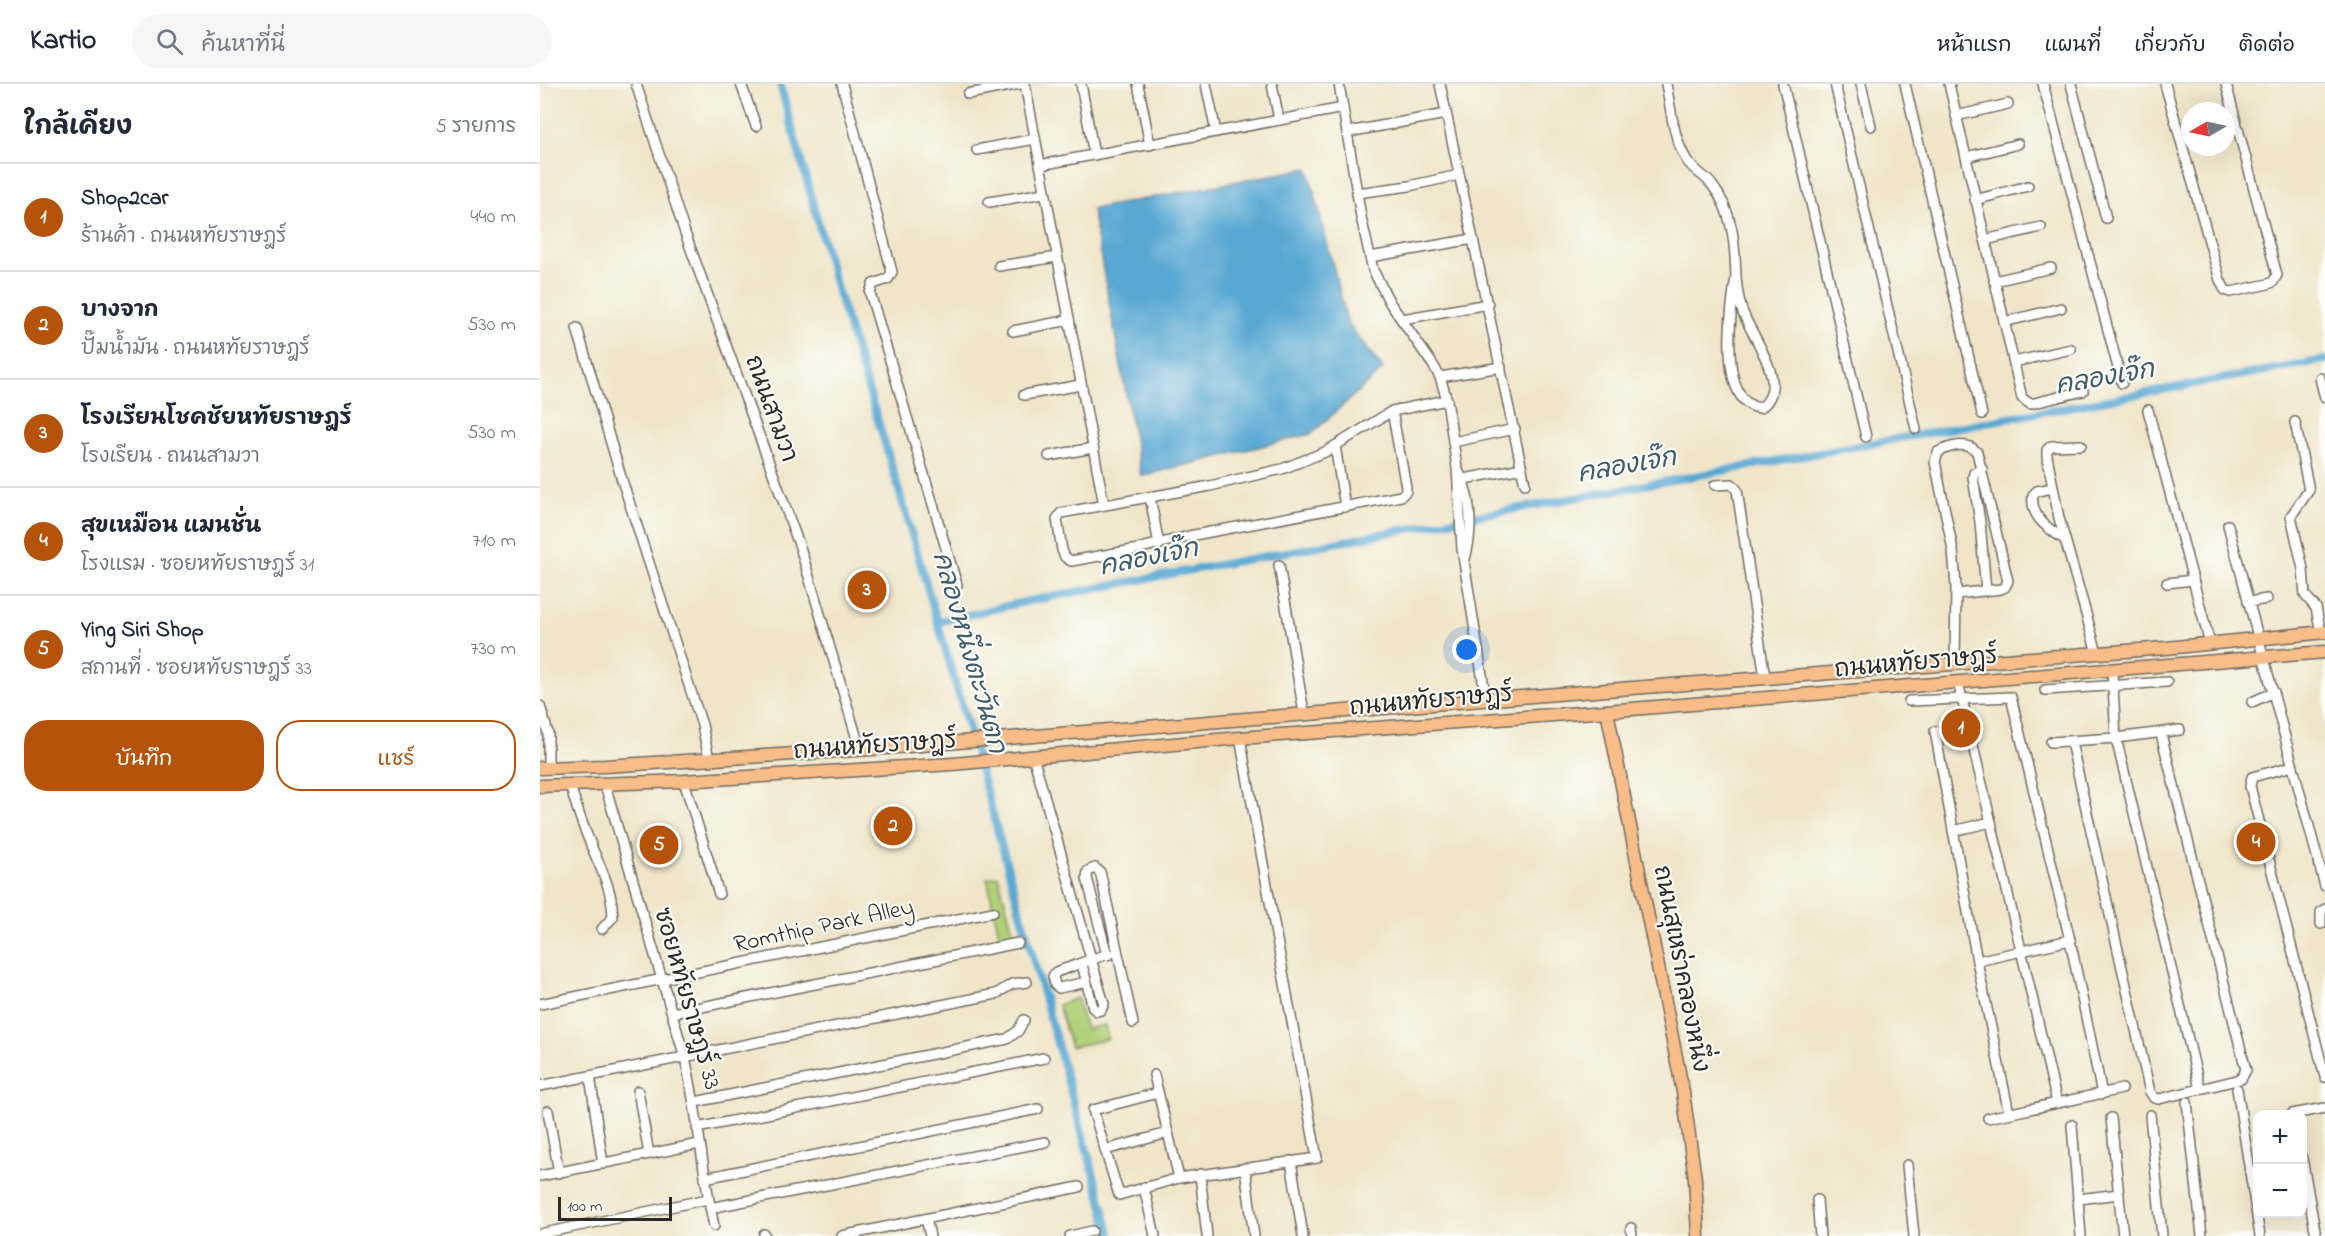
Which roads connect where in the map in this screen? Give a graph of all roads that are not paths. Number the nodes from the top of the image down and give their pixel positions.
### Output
1 (636, 84) edge
2 (741, 84) edge
3 (842, 84) edge
4 (1020, 84) edge
5 (1025, 84) edge
6 (1081, 84) edge
7 (1138, 84) edge
8 (1206, 84) edge
9 (1272, 84) edge
10 (1339, 84) edge
11 (1440, 84) edge
12 (1665, 84) edge
13 (1783, 84) edge
14 (1834, 84) edge
15 (1861, 84) edge
16 (1905, 84) edge
17 (1949, 84) edge
18 (2043, 84) edge
19 (2071, 84) edge
20 (2165, 84) edge
21 (2226, 84) edge
22 (968, 94) dead end
23 (2007, 104) dead end
24 (1343, 108) junction
25 (1446, 114) junction
26 (1956, 116) junction
27 (1279, 120) junction
28 (756, 126) dead end
29 (1871, 126) dead end
30 (1216, 132) junction
31 (1347, 132) junction
32 (1035, 140) junction
33 (2018, 144) dead end
34 (1150, 145) junction
35 (977, 150) dead end
36 (1094, 155) junction
37 (1966, 157) junction
38 (1040, 165) junction
39 (1459, 175) junction
40 (2028, 186) dead end
41 (1044, 193) junction
42 (1357, 193) junction
43 (1975, 200) junction
44 (989, 202) dead end
45 (2106, 218) dead end
46 (2041, 227) dead end
47 (1473, 239) junction
48 (1985, 240) junction
49 (1057, 257) junction
50 (1370, 257) junction
51 (999, 266) dead end
52 (2051, 268) dead end
53 (1736, 277) junction
54 (1994, 281) junction
55 (1488, 304) junction
56 (2061, 308) dead end
57 (1402, 319) junction
58 (1069, 320) junction
59 (2004, 322) junction
60 (577, 328) dead end
61 (1013, 331) dead end
62 (2072, 349) dead end
63 (2014, 362) junction
64 (1501, 367) junction
65 (1440, 377) junction
66 (2320, 378) dead end
67 (2122, 383) dead end
68 (1081, 385) junction
69 (2083, 391) dead end
70 (1024, 395) dead end
71 (2325, 398) edge
72 (1447, 400) junction
73 (2148, 410) dead end
74 (1392, 411) junction
75 (1982, 414) dead end
76 (2295, 422) dead end
77 (1515, 429) junction
78 (1916, 429) dead end
79 (1866, 437) dead end
80 (1453, 442) junction
81 (2081, 445) dead end
82 (1335, 446) junction
83 (1093, 448) junction
84 (1049, 456) dead end
85 (1522, 468) junction
86 (1982, 469) junction
87 (1460, 480) junction
88 (1525, 484) dead end
89 (1716, 485) dead end
90 (2053, 488) junction
91 (1150, 497) junction
92 (1104, 505) junction
93 (1345, 507) junction
94 (2228, 525) dead end
95 (2065, 540) junction
96 (1159, 545) junction
97 (1279, 565) dead end
98 (2193, 580) junction
99 (2167, 583) dead end
100 (957, 585) dead end
101 (1986, 591) junction
102 (1956, 594) junction
103 (2267, 599) dead end
104 (2248, 602) junction
105 (2323, 632) edge
106 (2259, 640) junction
107 (2210, 644) junction
108 (2325, 652) edge
109 (2097, 653) junction
110 (2264, 658) junction
111 (1955, 664) junction
112 (2112, 670) junction
113 (1764, 678) junction
114 (1958, 682) junction
115 (2167, 682) dead end
116 (2113, 686) junction
117 (1626, 688) junction
118 (2045, 690) dead end
119 (1584, 692) junction
120 (2274, 692) junction
121 (1486, 699) junction
122 (1962, 700) junction
123 (1909, 701) dead end
124 (2252, 702) dead end
125 (540, 706) edge
126 (1607, 711) junction
127 (1304, 713) junction
128 (2180, 730) dead end
129 (1935, 731) dead end
130 (2161, 734) junction
131 (1240, 738) junction
132 (2116, 738) junction
133 (2051, 742) dead end
134 (2071, 742) junction
135 (860, 749) junction
136 (1033, 756) junction
137 (709, 759) junction
138 (604, 766) junction
139 (2293, 766) junction
140 (544, 767) edge
141 (684, 781) junction
142 (605, 784) junction
143 (570, 785) junction
144 (544, 786) edge
145 (1991, 822) junction
146 (1953, 831) junction
147 (2324, 879) edge
148 (719, 894) dead end
149 (2325, 909) edge
150 (993, 912) dead end
151 (2321, 924) dead end
152 (602, 929) dead end
153 (2070, 940) junction
154 (1018, 943) dead end
155 (2022, 951) junction
156 (1118, 952) junction
157 (1107, 955) junction
158 (1090, 958) junction
159 (1977, 961) junction
160 (1082, 964) junction
161 (663, 980) junction
162 (1027, 981) dead end
163 (1087, 982) junction
164 (540, 1004) edge
165 (672, 1013) junction
166 (1024, 1020) dead end
167 (1132, 1023) dead end
168 (685, 1058) junction
169 (1044, 1058) dead end
170 (1154, 1075) dead end
171 (590, 1076) junction
172 (2325, 1077) edge
173 (540, 1086) edge
174 (2122, 1089) dead end
175 (2200, 1089) junction
176 (2237, 1089) dead end
177 (638, 1091) dead end
178 (1158, 1093) junction
179 (2103, 1094) junction
180 (695, 1102) junction
181 (2187, 1102) dead end
182 (2057, 1103) junction
183 (2325, 1108) edge
184 (1038, 1109) dead end
185 (548, 1111) dead end
186 (2307, 1111) edge
187 (2009, 1113) junction
188 (2150, 1115) dead end
189 (1988, 1118) dead end
190 (2111, 1118) dead end
191 (2072, 1125) dead end
192 (697, 1128) junction
193 (1168, 1133) junction
194 (1045, 1142) dead end
195 (699, 1144) junction
196 (1105, 1150) junction
197 (649, 1154) junction
198 (1292, 1161) junction
199 (603, 1164) junction
200 (2303, 1164) edge
201 (1907, 1165) dead end
202 (1245, 1168) junction
203 (559, 1173) junction
204 (1200, 1174) junction
205 (540, 1176) edge
206 (705, 1178) junction
207 (1179, 1178) junction
208 (1144, 1187) junction
209 (1079, 1188) dead end
210 (2118, 1194) junction
211 (2078, 1199) junction
212 (1817, 1200) dead end
213 (709, 1204) junction
214 (927, 1219) junction
215 (714, 1226) dead end
216 (1092, 1231) dead end
217 (540, 1234) edge
218 (842, 1236) edge
219 (930, 1236) edge
220 (1070, 1236) edge
221 (1155, 1236) edge
222 (1207, 1236) edge
223 (1254, 1236) edge
224 (1303, 1236) edge
225 (1698, 1236) edge
226 (1820, 1236) edge
227 (1914, 1236) edge
228 (2081, 1236) edge
229 (2123, 1236) edge
230 (2162, 1236) edge
231 (2202, 1236) edge
232 (2260, 1236) edge
233 (2316, 1236) edge

1 - 135 street, ถนนสามวา
2 - 28 street
3 - 100 street
4 - 22 street
5 - 32 street
6 - 36 street
7 - 34 street
8 - 30 street
9 - 27 street
10 - 24 street
11 - 25 street
12 - 53 street
13 - 79 street
14 - 78 street
15 - 29 street
16 - 75 street
17 - 26 street
18 - 67 street
19 - 45 street
20 - 21 street
23 - 26 street
24 - 27 street
24 - 31 street
25 - 31 street
25 - 39 street
26 - 37 street
27 - 30 street
30 - 34 street
31 - 42 street
32 - 35 street
32 - 38 street
33 - 37 street
34 - 36 street
36 - 38 street
37 - 43 street
38 - 41 street
39 - 42 street
39 - 47 street
40 - 43 street
41 - 44 street
41 - 49 street
42 - 50 street
43 - 48 street
46 - 48 street
47 - 50 street
47 - 55 street
48 - 54 street
49 - 51 street
49 - 58 street
50 - 57 street
52 - 54 street
53 - 53 street
54 - 59 street
55 - 57 street
55 - 64 street
56 - 59 street
57 - 65 street
58 - 61 street
58 - 68 street
59 - 63 street
60 - 137 street
62 - 63 street
63 - 69 street
64 - 65 street
64 - 77 street
65 - 72 street
66 - 71 street
68 - 70 street
68 - 83 street
72 - 74 street
72 - 80 street
73 - 98 street
74 - 82 street
74 - 93 street
76 - 105 street
77 - 80 street
77 - 85 street
80 - 87 street
81 - 90 street
82 - 91 street
82 - 93 street
83 - 84 street
83 - 92 street
85 - 87 street
85 - 88 street
86 - 101 street
86 - 101 street
86 - 102 street
87 - 121 street
89 - 113 street
90 - 95 street
90 - 95 street
91 - 92 street
91 - 96 street
92 - 96 street
93 - 96 street
94 - 104 street
95 - 109 street
97 - 127 street
98 - 99 street
98 - 107 street
101 - 102 street
102 - 111 street
103 - 104 street
104 - 106 street
105 - 106 main road, ถนนหทัยราษฎร์
106 - 107 main road, ถนนหทัยราษฎร์
106 - 110 street
107 - 109 main road, ถนนหทัยราษฎร์
108 - 110 main road, ถนนหทัยราษฎร์
109 - 111 main road, ถนนหทัยราษฎร์
110 - 112 main road, ถนนหทัยราษฎร์
110 - 120 street
111 - 113 main road, ถนนหทัยราษฎร์
112 - 114 main road, ถนนหทัยราษฎร์
112 - 116 street
113 - 117 main road, ถนนหทัยราษฎร์
114 - 122 street
114 - 126 main road, ถนนหทัยราษฎร์
115 - 116 street
116 - 118 street
116 - 132 street
117 - 119 main road, ถนนหทัยราษฎร์
117 - 126 main road
119 - 121 main road, ถนนหทัยราษฎร์
119 - 126 main road
120 - 124 street
120 - 139 street
121 - 127 main road, ถนนหทัยราษฎร์
122 - 123 street
122 - 145 street
122 - 153 street
125 - 140 street
126 - 131 main road, ถนนหทัยราษฎร์
126 - 225 main road, ถนนสุเหร่าคลองหนึ่ง
127 - 135 main road, ถนนหทัยราษฎร์
128 - 130 street
129 - 146 street
130 - 132 street
130 - 175 street
131 - 136 main road, ถนนหทัยราษฎร์
131 - 198 street
132 - 134 street
132 - 175 street
133 - 134 street
134 - 175 street
135 - 137 main road, ถนนหทัยราษฎร์
136 - 141 main road, ถนนหทัยราษฎร์
136 - 158 street
137 - 138 main road, ถนนหทัยราษฎร์
138 - 140 main road, ถนนหทัยราษฎร์
138 - 142 main road
139 - 147 street
139 - 172 street
140 - 144 main road
141 - 142 main road, ถนนหทัยราษฎร์
141 - 148 street
142 - 143 main road, ถนนหทัยราษฎร์
142 - 161 street, ซอยหทัยราษฎร์ 33
143 - 144 main road, ถนนหทัยราษฎร์
143 - 152 street
145 - 146 street
145 - 155 street
146 - 159 street
149 - 151 street
150 - 161 street, Romthip Park Alley
153 - 155 street
153 - 179 street
154 - 165 street
155 - 159 street
155 - 182 street
156 - 157 street
156 - 157 street
156 - 167 street
157 - 158 street
158 - 160 street
158 - 163 street
159 - 187 street
160 - 163 street
160 - 163 street
161 - 164 street, Romthip Park Alley
161 - 165 street, ซอยหทัยราษฎร์ 33
162 - 168 street
165 - 168 street, ซอยหทัยราษฎร์ 33
166 - 180 street
168 - 171 street
168 - 180 street, ซอยหทัยราษฎร์ 33
169 - 192 street
170 - 178 street
171 - 173 street
171 - 199 street
174 - 179 street
176 - 232 street
177 - 197 street
178 - 193 street
178 - 196 street
179 - 182 street
180 - 192 street, ซอยหทัยราษฎร์ 33
181 - 231 street
182 - 187 street
183 - 186 street
184 - 206 street
185 - 203 street
187 - 189 street
188 - 230 street
190 - 210 street
191 - 211 street
192 - 195 street, ซอยหทัยราษฎร์ 33
193 - 196 street
193 - 207 street
194 - 213 street
195 - 197 street
195 - 206 street, ซอยหทัยราษฎร์ 33
196 - 208 street
197 - 199 street
198 - 202 street
198 - 224 street
199 - 203 street
200 - 233 street
201 - 227 street
202 - 204 street
202 - 223 street
203 - 205 street
204 - 207 street
204 - 222 street
206 - 213 street, ซอยหทัยราษฎร์ 33
207 - 208 street
208 - 221 street
209 - 214 street
210 - 211 street
210 - 229 street
211 - 228 street
212 - 226 street
213 - 215 street, ซอยหทัยราษฎร์ 33
213 - 217 street
214 - 218 street
214 - 219 street
216 - 220 street

